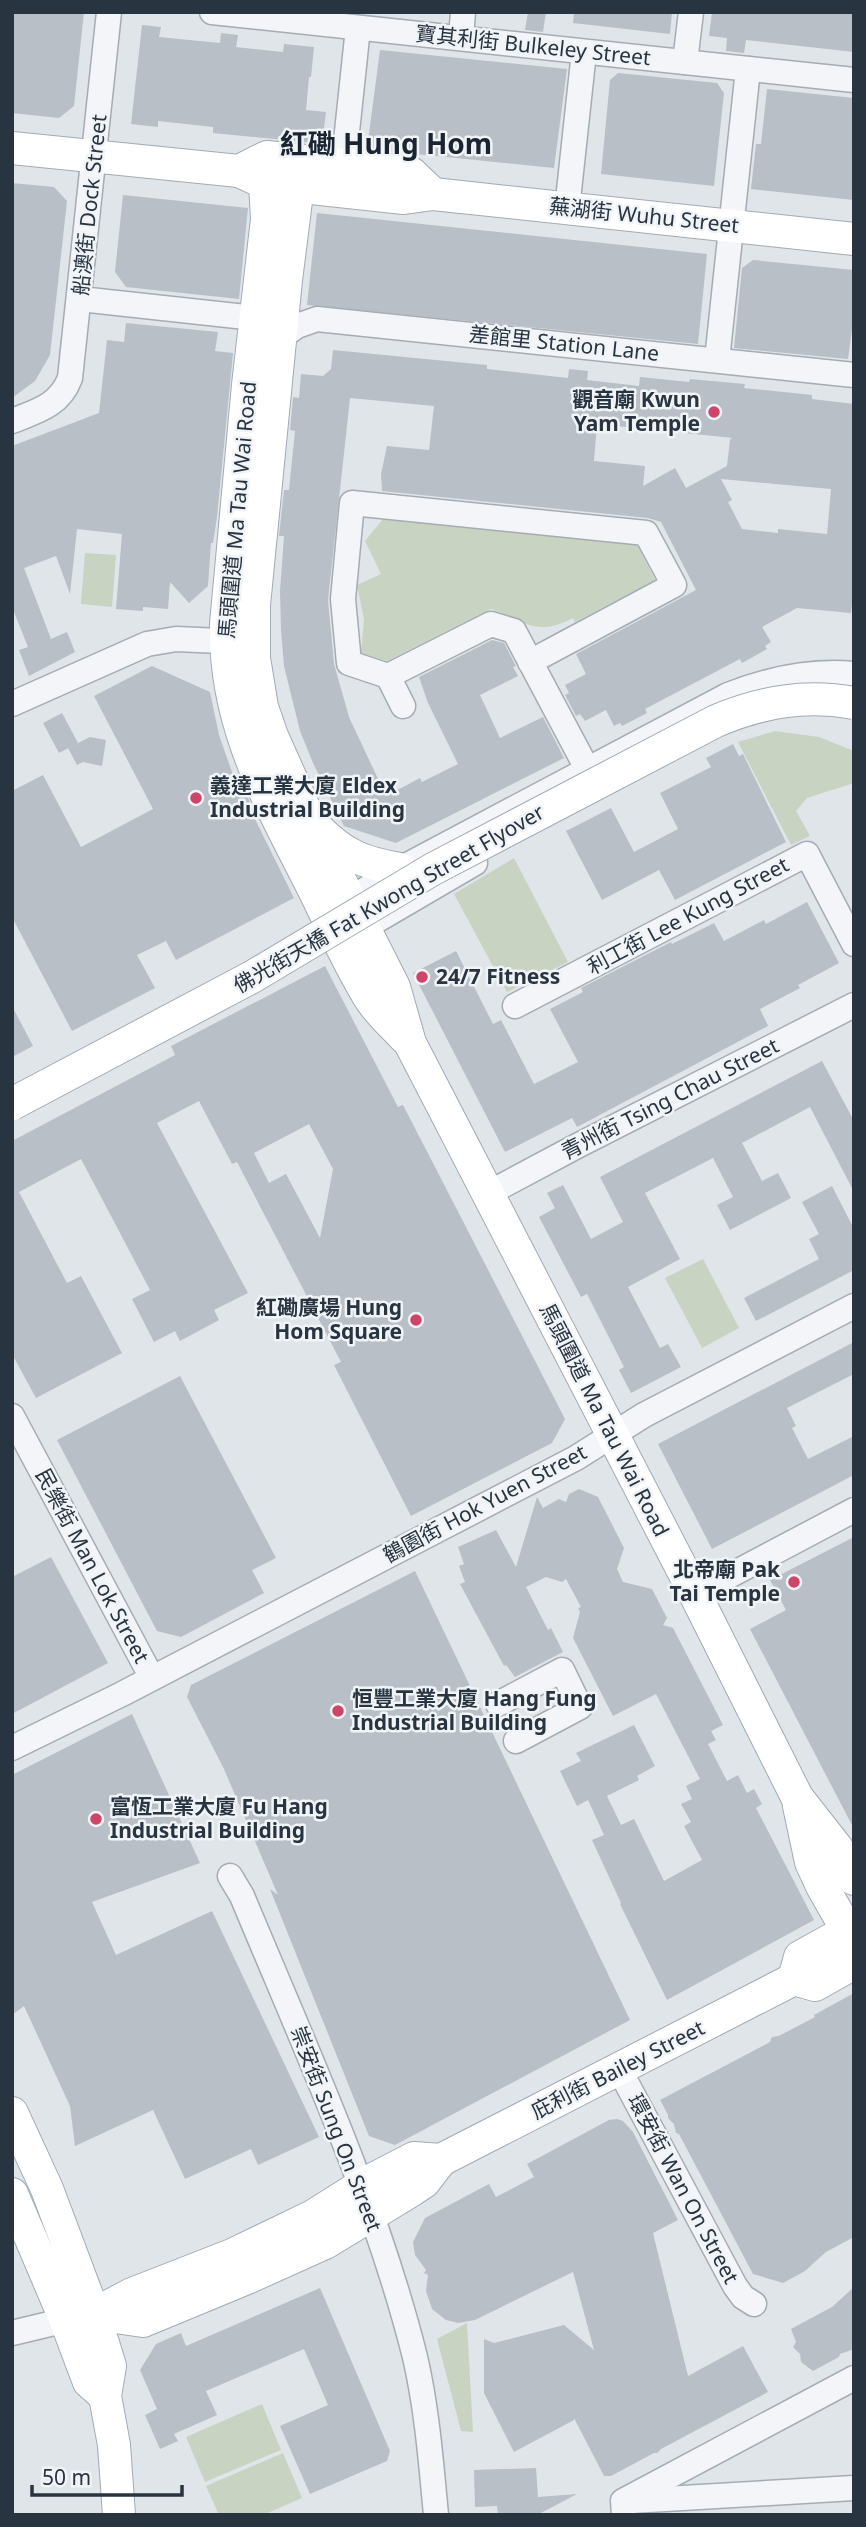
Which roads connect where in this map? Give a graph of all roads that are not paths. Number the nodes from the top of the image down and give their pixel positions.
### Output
1 (109, 12) edge
2 (212, 12) edge
3 (463, 12) edge
4 (691, 12) edge
5 (358, 28) junction
6 (461, 38) junction
7 (584, 51) junction
8 (685, 62) junction
9 (748, 69) junction
10 (854, 80) edge
11 (12, 148) edge
12 (94, 157) junction
13 (341, 165) junction
14 (252, 177) junction
15 (298, 185) junction
16 (433, 194) junction
17 (567, 209) junction
18 (267, 219) junction
19 (731, 225) junction
20 (854, 239) edge
21 (80, 299) junction
22 (256, 317) junction
23 (280, 338) junction
24 (717, 360) junction
25 (854, 375) edge
26 (12, 421) edge
27 (239, 642) junction
28 (530, 662) junction
29 (854, 674) edge
30 (388, 676) junction
31 (854, 685) edge
32 (854, 703) edge
33 (12, 704) edge
34 (403, 706) dead end
35 (854, 717) edge
36 (590, 774) junction
37 (310, 821) junction
38 (400, 869) junction
39 (346, 922) junction
40 (854, 944) edge
41 (854, 1005) edge
42 (515, 1006) dead end
43 (12, 1092) edge
44 (12, 1104) edge
45 (487, 1194) junction
46 (854, 1307) edge
47 (12, 1416) edge
48 (612, 1436) junction
49 (854, 1510) edge
50 (695, 1594) junction
51 (152, 1678) junction
52 (498, 1704) dead end
53 (516, 1741) dead end
54 (12, 1748) edge
55 (797, 1797) junction
56 (230, 1876) dead end
57 (854, 1879) edge
58 (852, 1933) edge
59 (854, 1963) edge
60 (794, 1979) junction
61 (619, 2069) junction
62 (12, 2113) edge
63 (12, 2194) edge
64 (367, 2200) junction
65 (754, 2304) dead end
66 (80, 2317) junction
67 (12, 2333) edge
68 (854, 2378) edge
69 (854, 2488) edge
70 (624, 2508) edge
71 (119, 2515) edge
72 (436, 2515) edge

1 - 12 street, 船澳街 Dock Street
2 - 5 street, 寶其利街 Bulkeley Street
3 - 6 street
4 - 8 street
5 - 6 street, 寶其利街 Bulkeley Street
5 - 13 street
6 - 7 street, 寶其利街 Bulkeley Street
7 - 8 street, 寶其利街 Bulkeley Street
7 - 17 street
8 - 9 street, 寶其利街 Bulkeley Street
9 - 10 street, 寶其利街 Bulkeley Street
9 - 19 street
11 - 12 main road, 蕪湖街 Wuhu Street
12 - 14 main road, 蕪湖街 Wuhu Street
12 - 21 street, 船澳街 Dock Street
13 - 14 main road, 蕪湖街 Wuhu Street
13 - 15 main road
13 - 16 main road, 蕪湖街 Wuhu Street
14 - 15 main road, 蕪湖街 Wuhu Street
14 - 18 main road, 馬頭圍道 Ma Tau Wai Road
15 - 16 main road, 蕪湖街 Wuhu Street
15 - 18 main road
15 - 23 main road, 馬頭圍道 Ma Tau Wai Road
16 - 17 main road, 蕪湖街 Wuhu Street
17 - 19 main road, 蕪湖街 Wuhu Street
18 - 22 main road, 馬頭圍道 Ma Tau Wai Road
19 - 20 main road, 蕪湖街 Wuhu Street
19 - 24 street
21 - 22 street
21 - 26 street, 船澳街 Dock Street
22 - 27 main road, 馬頭圍道 Ma Tau Wai Road
23 - 24 street, 差館里 Station Lane
23 - 27 main road, 馬頭圍道 Ma Tau Wai Road
24 - 25 street, 差館里 Station Lane
27 - 33 street
27 - 37 main road, 馬頭圍道 Ma Tau Wai Road
27 - 39 main road, 馬頭圍道 Ma Tau Wai Road
28 - 30 street
28 - 30 street
28 - 36 street
29 - 36 street
30 - 34 street
31 - 43 main road, 佛光街天橋 Fat Kwong Street Flyover
32 - 44 main road, 佛光街天橋 Fat Kwong Street Flyover, bridge
35 - 39 street
36 - 38 street
37 - 38 main road
37 - 39 main road, 馬頭圍道 Ma Tau Wai Road
38 - 39 street
39 - 43 street
39 - 45 main road, 馬頭圍道 Ma Tau Wai Road
40 - 42 street, 利工街 Lee Kung Street
41 - 45 street, 青州街 Tsing Chau Street
45 - 48 main road, 馬頭圍道 Ma Tau Wai Road
46 - 48 street, 鶴園街 Hok Yuen Street
47 - 51 street, 民樂街 Man Lok Street
48 - 50 main road, 馬頭圍道 Ma Tau Wai Road
48 - 51 street, 鶴園街 Hok Yuen Street
49 - 50 street
50 - 55 main road, 馬頭圍道 Ma Tau Wai Road
51 - 54 street, 鶴園街 Hok Yuen Street
52 - 53 street
55 - 57 main road, 馬頭圍道 Ma Tau Wai Road
55 - 58 main road, 馬頭圍道 Ma Tau Wai Road
56 - 64 street, 崇安街 Sung On Street
58 - 60 main road
59 - 60 main road, 庇利街 Bailey Street
60 - 61 main road, 庇利街 Bailey Street
61 - 64 main road, 庇利街 Bailey Street
61 - 65 street, 環安街 Wan On Street
62 - 66 main road
63 - 66 main road
64 - 66 main road, 庇利街 Bailey Street
64 - 72 street, 崇安街 Sung On Street
66 - 67 street, 庇利街 Bailey Street
66 - 71 main road
68 - 70 street
69 - 70 street

